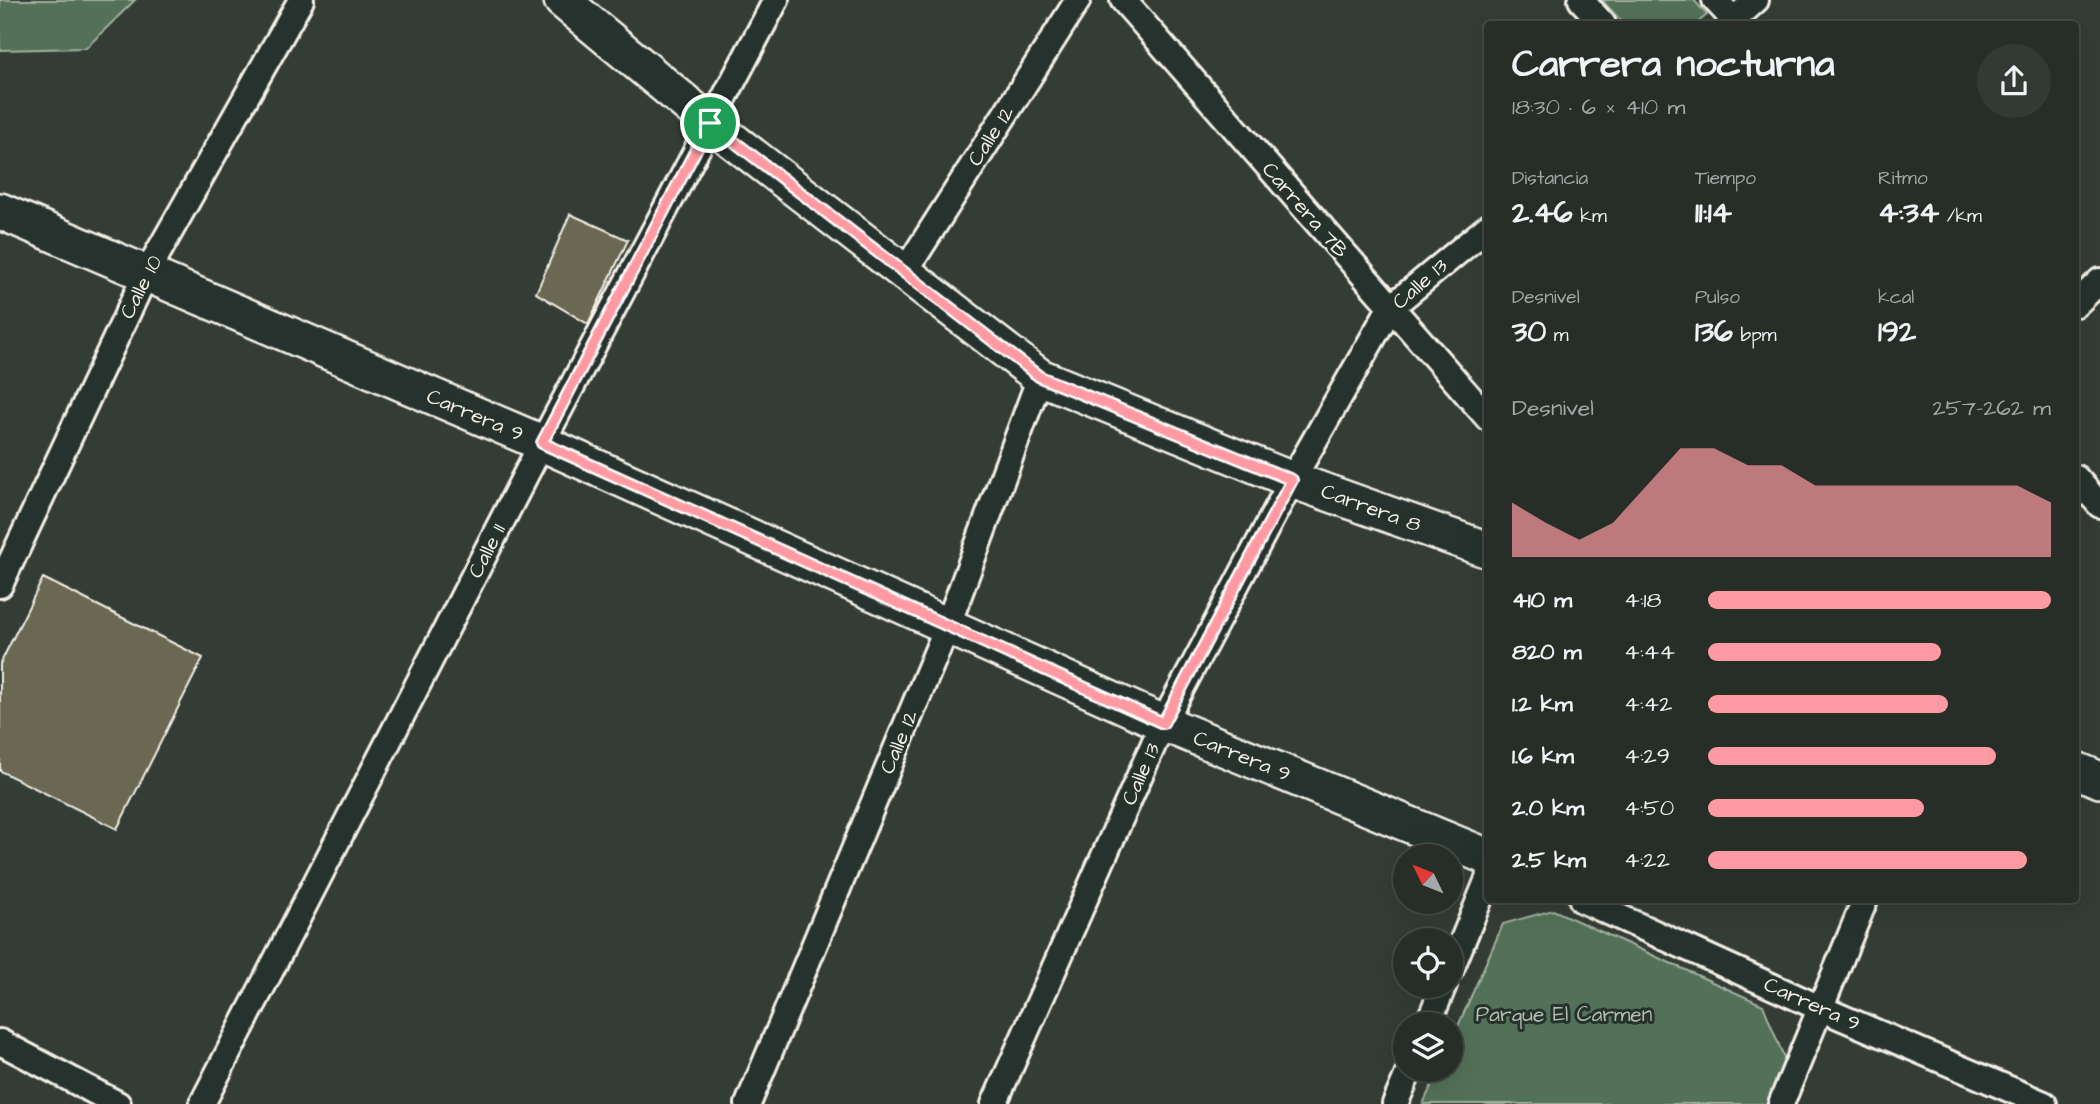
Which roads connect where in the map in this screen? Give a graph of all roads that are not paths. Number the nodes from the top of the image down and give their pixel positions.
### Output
1 (302, 0) edge
2 (562, 0) edge
3 (776, 0) edge
4 (1079, 0) edge
5 (1123, 0) edge
6 (1581, 0) edge
7 (1715, 0) edge
8 (1756, 0) edge
9 (1600, 21) edge
10 (1730, 21) edge
11 (1732, 21) edge
12 (710, 123) junction
13 (0, 211) edge
14 (1484, 230) edge
15 (904, 273) junction
16 (146, 274) junction
17 (2100, 281) edge
18 (2079, 300) edge
19 (1390, 308) junction
20 (1040, 377) junction
21 (1484, 414) edge
22 (542, 443) junction
23 (1292, 480) junction
24 (2079, 481) edge
25 (2100, 505) edge
26 (1484, 549) edge
27 (0, 585) edge
28 (947, 627) junction
29 (1163, 723) junction
30 (2079, 771) edge
31 (2100, 780) edge
32 (1484, 855) edge
33 (1484, 889) edge
34 (1589, 903) edge
35 (1864, 903) edge
36 (1463, 940) edge
37 (1822, 1009) junction
38 (0, 1042) edge
39 (1404, 1082) edge
40 (118, 1104) edge
41 (202, 1104) edge
42 (748, 1104) edge
43 (994, 1104) edge
44 (1395, 1104) edge
45 (1781, 1104) edge
46 (2044, 1104) edge

1 - 16 street, Calle 10
2 - 12 main road, Carrera 8
3 - 12 street, Calle 11
4 - 15 street, Calle 12
5 - 19 street, Carrera 7B
6 - 9 street
7 - 10 street
8 - 11 street
12 - 15 main road, Carrera 8
12 - 22 street, Calle 11
13 - 16 main road, Carrera 9
14 - 19 street, Calle 13
15 - 20 main road, Carrera 8
16 - 22 main road, Carrera 9
16 - 27 street, Calle 10
17 - 18 street
19 - 21 street, Carrera 7B
19 - 23 street, Calle 13
20 - 23 main road, Carrera 8
20 - 28 street, Calle 12
22 - 28 main road, Carrera 9
22 - 41 street, Calle 11
23 - 26 main road, Carrera 8
23 - 29 street, Calle 13
24 - 25 street
28 - 29 main road, Carrera 9
28 - 42 street, Calle 12
29 - 32 main road, Carrera 9
29 - 43 street, Calle 13
30 - 31 main road
33 - 36 street
34 - 37 street, Carrera 9
35 - 37 street
37 - 45 street
37 - 46 street, Carrera 9
38 - 40 street
39 - 44 street

